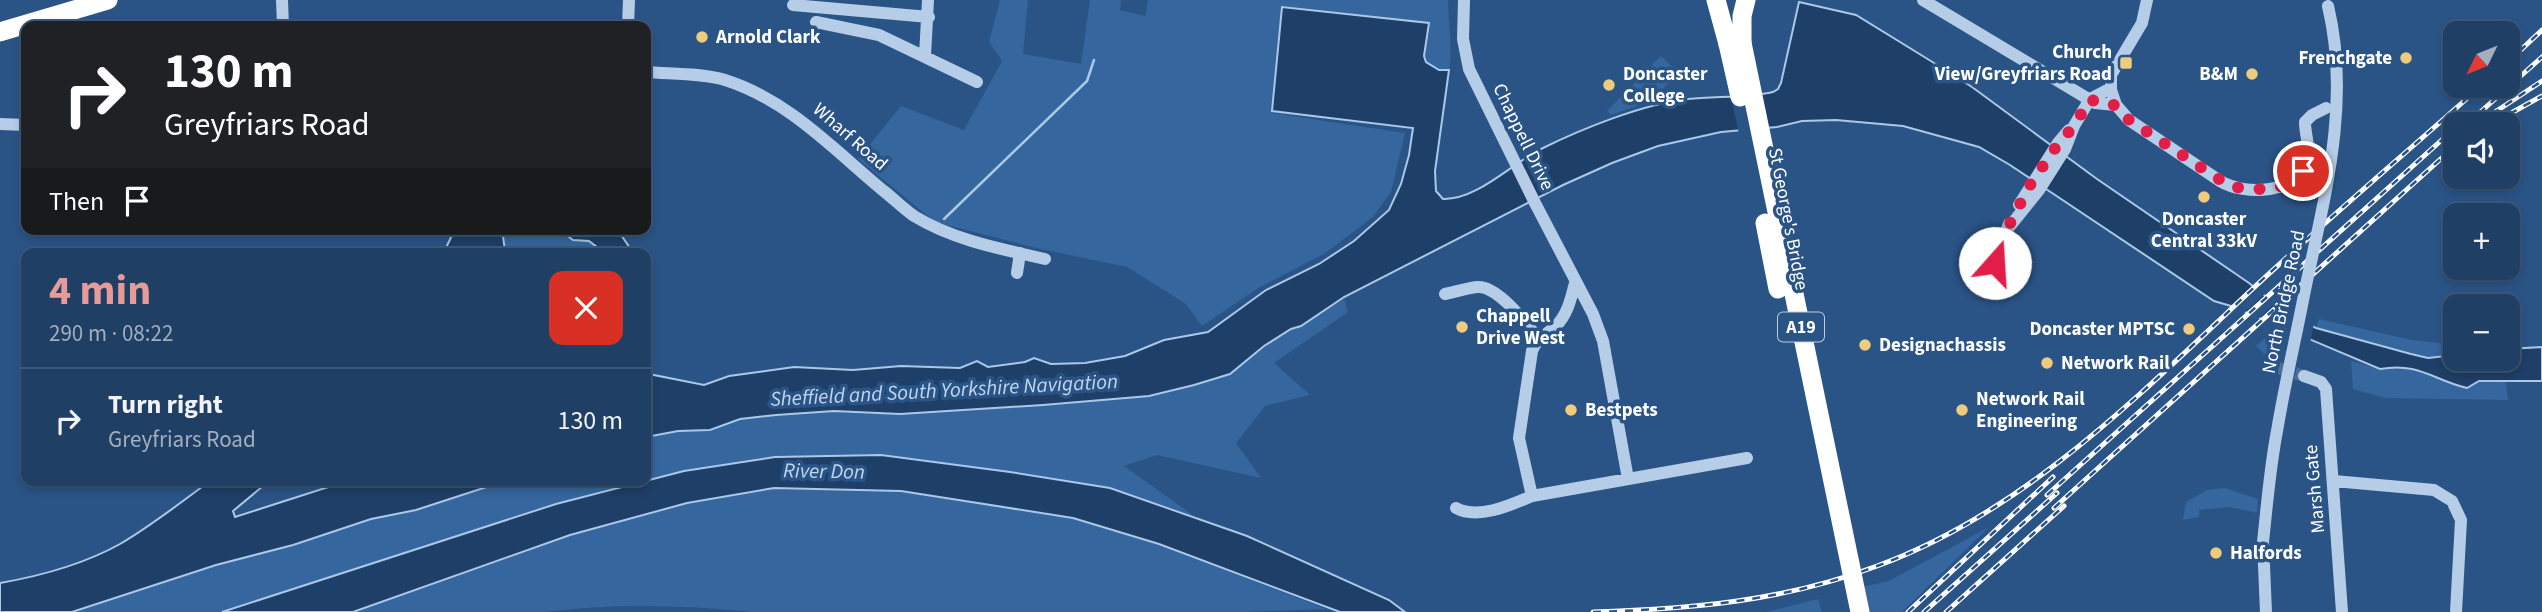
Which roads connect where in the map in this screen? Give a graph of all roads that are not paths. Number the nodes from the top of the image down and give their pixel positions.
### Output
1 (64, 0) edge
2 (108, 0) edge
3 (282, 0) edge
4 (629, 0) edge
5 (928, 0) edge
6 (1464, 0) edge
7 (1716, 0) edge
8 (1746, 0) edge
9 (1923, 0) edge
10 (2147, 0) edge
11 (2331, 3) edge
12 (793, 5) dead end
13 (929, 17) junction
14 (0, 18) edge
15 (37, 21) edge
16 (284, 21) edge
17 (628, 21) edge
18 (816, 22) dead end
19 (21, 26) edge
20 (0, 32) edge
21 (1735, 44) junction
22 (925, 56) junction
23 (651, 73) edge
24 (977, 82) dead end
25 (2113, 96) junction
26 (2090, 99) junction
27 (2326, 108) dead end
28 (0, 124) edge
29 (21, 125) edge
30 (1020, 253) junction
31 (1045, 259) dead end
32 (1017, 273) dead end
33 (2003, 279) dead end
34 (1575, 283) junction
35 (1445, 295) dead end
36 (1565, 313) junction
37 (1594, 318) junction
38 (1540, 340) junction
39 (2304, 376) tunnel mouth
40 (1747, 458) dead end
41 (1628, 479) junction
42 (2334, 481) junction
43 (1532, 496) junction
44 (1456, 508) dead end
45 (1848, 612) edge
46 (1860, 612) edge
47 (2269, 612) edge
48 (2343, 612) edge
49 (2456, 612) edge

1 - 14 highway
2 - 15 highway
3 - 16 street
4 - 17 street
5 - 13 street
6 - 34 street, Chappell Drive
7 - 21 highway, St George's Bridge / A19
8 - 21 highway, St George's Bridge / A19
9 - 26 street
10 - 25 street
11 - 47 street, North Bridge Road, bridge
12 - 13 street
13 - 22 street
18 - 22 street
19 - 20 highway
21 - 45 highway, St George's Bridge / A19, bridge
21 - 46 highway, St George's Bridge / A19, bridge
22 - 24 street
23 - 30 street, Wharf Road
25 - 26 street
25 - 27 street
26 - 33 street
28 - 29 street
30 - 31 street, Wharf Road
30 - 32 street
34 - 36 street
34 - 37 street, Chappell Drive
35 - 38 street
36 - 37 street
36 - 38 street
37 - 41 street, Chappell Drive
38 - 43 street
39 - 42 street, Marsh Gate
40 - 41 street
41 - 43 street
42 - 48 street, Marsh Gate
42 - 49 street
43 - 44 street

